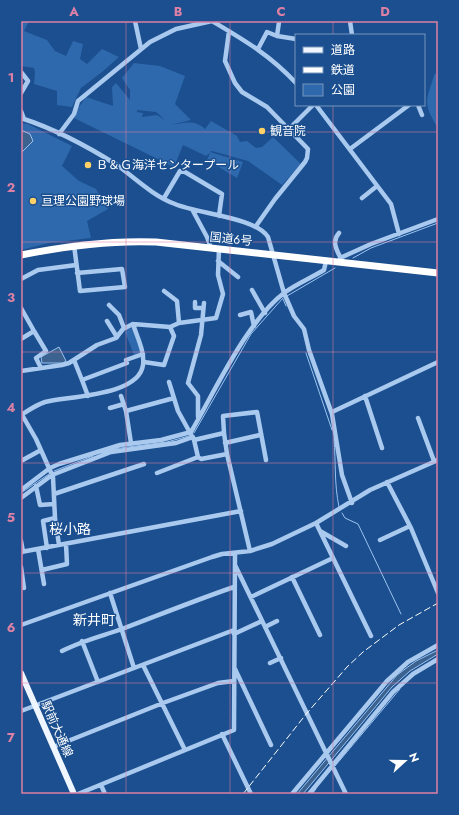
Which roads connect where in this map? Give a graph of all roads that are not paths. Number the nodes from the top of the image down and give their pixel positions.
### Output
1 (135, 21) edge
2 (212, 21) edge
3 (350, 21) edge
4 (280, 22) dead end
5 (229, 31) junction
6 (352, 34) edge
7 (277, 36) junction
8 (295, 39) edge
9 (141, 49) junction
10 (258, 49) junction
11 (21, 72) edge
12 (295, 82) edge
13 (21, 93) edge
14 (312, 106) edge
15 (317, 106) edge
16 (409, 106) edge
17 (418, 106) edge
18 (21, 111) edge
19 (422, 115) dead end
20 (22, 119) edge
21 (289, 129) junction
22 (60, 134) junction
23 (350, 149) junction
24 (377, 186) junction
25 (164, 198) junction
26 (362, 198) dead end
27 (193, 210) junction
28 (219, 216) junction
29 (438, 219) edge
30 (256, 226) junction
31 (339, 233) dead end
32 (399, 234) junction
33 (74, 245) junction
34 (211, 248) junction
35 (219, 249) junction
36 (272, 254) junction
37 (21, 255) edge
38 (341, 260) junction
39 (218, 261) junction
40 (326, 261) junction
41 (76, 265) junction
42 (77, 273) junction
43 (438, 273) edge
44 (238, 277) dead end
45 (21, 279) edge
46 (252, 290) dead end
47 (164, 291) dead end
48 (284, 293) junction
49 (195, 302) dead end
50 (109, 305) dead end
51 (21, 308) edge
52 (265, 313) junction
53 (240, 315) dead end
54 (107, 321) dead end
55 (204, 321) junction
56 (179, 323) junction
57 (133, 324) junction
58 (254, 326) junction
59 (170, 327) junction
60 (124, 328) junction
61 (34, 331) junction
62 (117, 337) junction
63 (21, 339) edge
64 (143, 354) junction
65 (74, 360) junction
66 (144, 362) junction
67 (438, 362) edge
68 (41, 368) junction
69 (21, 371) edge
70 (82, 380) junction
71 (169, 382) dead end
72 (88, 396) junction
73 (121, 396) dead end
74 (365, 396) junction
75 (174, 398) junction
76 (124, 404) junction
77 (110, 408) dead end
78 (126, 411) junction
79 (332, 412) junction
80 (21, 414) edge
81 (198, 418) junction
82 (418, 418) dead end
83 (190, 432) junction
84 (224, 434) junction
85 (260, 435) junction
86 (194, 438) junction
87 (131, 443) junction
88 (225, 443) junction
89 (382, 448) dead end
90 (42, 450) junction
91 (227, 454) junction
92 (198, 457) junction
93 (21, 460) edge
94 (266, 460) dead end
95 (436, 461) edge
96 (144, 464) dead end
97 (50, 468) junction
98 (157, 473) dead end
99 (52, 475) junction
100 (387, 482) junction
101 (36, 486) junction
102 (21, 490) edge
103 (54, 494) junction
104 (21, 498) edge
105 (352, 503) junction
106 (54, 504) junction
107 (241, 511) junction
108 (55, 518) junction
109 (316, 523) junction
110 (410, 526) junction
111 (320, 530) junction
112 (380, 540) dead end
113 (21, 541) edge
114 (66, 544) junction
115 (60, 545) junction
116 (346, 546) dead end
117 (47, 548) junction
118 (38, 549) junction
119 (250, 551) junction
120 (22, 552) edge
121 (234, 553) junction
122 (333, 558) junction
123 (234, 563) junction
124 (21, 567) edge
125 (42, 570) junction
126 (292, 577) junction
127 (44, 584) dead end
128 (234, 587) junction
129 (24, 588) dead end
130 (110, 593) junction
131 (438, 593) edge
132 (251, 597) junction
133 (262, 621) junction
134 (277, 621) dead end
135 (21, 625) edge
136 (265, 627) junction
137 (121, 629) junction
138 (234, 632) junction
139 (320, 635) dead end
140 (372, 636) dead end
141 (82, 641) junction
142 (438, 645) edge
143 (62, 651) dead end
144 (281, 658) junction
145 (438, 659) edge
146 (270, 664) dead end
147 (143, 665) junction
148 (134, 668) junction
149 (234, 668) junction
150 (21, 673) edge
151 (234, 681) junction
152 (98, 682) junction
153 (163, 703) junction
154 (35, 706) junction
155 (21, 711) edge
156 (222, 734) junction
157 (271, 745) dead end
158 (53, 747) junction
159 (185, 750) junction
160 (327, 754) junction
161 (332, 765) junction
162 (100, 785) junction
163 (74, 794) edge
164 (78, 794) edge
165 (105, 794) edge
166 (251, 794) edge
167 (292, 794) edge
168 (309, 794) edge
169 (346, 794) edge

1 - 9 street
2 - 5 street
2 - 9 street
3 - 6 street
4 - 7 street
5 - 10 street
5 - 21 street
7 - 8 street
7 - 10 street
9 - 22 street
10 - 12 street
11 - 13 street
14 - 21 street
15 - 23 street
16 - 23 street
17 - 19 street
18 - 20 street
20 - 22 street
21 - 30 street
22 - 25 street
23 - 24 street
24 - 26 street
24 - 32 street
25 - 27 street
25 - 28 street
27 - 28 street
27 - 34 street
28 - 30 street
29 - 32 street
30 - 36 street
31 - 38 street
32 - 38 street
33 - 34 highway, 国道6号
33 - 37 highway, 国道6号
33 - 41 street
34 - 35 highway, 国道6号
35 - 36 highway, 国道6号
35 - 39 street
36 - 40 highway, 国道6号
36 - 48 street
38 - 40 highway, 国道6号
38 - 43 highway, 国道6号
39 - 44 street
39 - 55 street
40 - 48 street
41 - 42 street
41 - 45 street
42 - 42 street
46 - 52 street
47 - 56 street
48 - 52 street
48 - 79 street
49 - 55 street
50 - 60 street
51 - 61 street
52 - 58 street
53 - 58 street
54 - 62 street
55 - 56 street
55 - 81 street
56 - 59 street
57 - 59 street
57 - 60 street
57 - 64 street
58 - 81 street
59 - 66 street
60 - 62 street
61 - 63 street
61 - 68 street
62 - 65 street
64 - 66 street
64 - 70 street
65 - 68 street
65 - 70 street
66 - 72 street
67 - 74 street
68 - 69 street
70 - 72 street
71 - 75 street
72 - 80 street
73 - 76 street
74 - 79 street
74 - 89 street
75 - 78 street
75 - 83 street
76 - 77 street
76 - 78 street
78 - 87 street
79 - 105 street
80 - 90 street
81 - 83 street
82 - 95 street
83 - 86 street
83 - 87 street
84 - 85 street
84 - 86 street
84 - 88 street
85 - 88 street
85 - 94 street
86 - 92 street
86 - 99 street
87 - 97 street
88 - 91 street
90 - 93 street
90 - 97 street
91 - 92 street
91 - 107 street
92 - 98 street
95 - 100 street
96 - 103 street
97 - 99 street
97 - 102 street
99 - 101 street
99 - 103 street
100 - 105 street
100 - 110 street
101 - 104 street
101 - 106 street
103 - 106 street
105 - 109 street
106 - 108 street
107 - 114 street
107 - 119 street
108 - 115 street
108 - 117 street
109 - 111 street
109 - 119 street
110 - 112 street
110 - 131 street
111 - 116 street
111 - 122 street
113 - 120 street
114 - 115 street
114 - 125 street
115 - 117 street
117 - 118 street
118 - 120 street
118 - 125 street
119 - 121 street
121 - 123 street
121 - 130 street
122 - 126 street
122 - 140 street
123 - 128 street
123 - 132 street
124 - 129 street
125 - 127 street
126 - 132 street
126 - 139 street
128 - 137 street
128 - 138 street
130 - 135 street
130 - 137 street
132 - 133 street
133 - 136 street
133 - 138 street
134 - 136 street
136 - 144 street
137 - 141 street
137 - 148 street
138 - 147 street
138 - 149 street
141 - 143 street
141 - 152 street
142 - 160 street
144 - 146 street
144 - 160 street
145 - 161 street
147 - 148 street
147 - 153 street
148 - 152 street
149 - 151 street
149 - 157 street
150 - 154 main road, 駅前大通線
151 - 153 street
151 - 156 street
152 - 154 street
153 - 158 street
153 - 159 street
154 - 155 street
154 - 158 main road, 駅前大通線
156 - 159 street
156 - 166 street
158 - 163 main road, 駅前大通線
159 - 162 street
160 - 161 street
160 - 167 street
161 - 168 street
161 - 169 street
162 - 164 street
162 - 165 street

